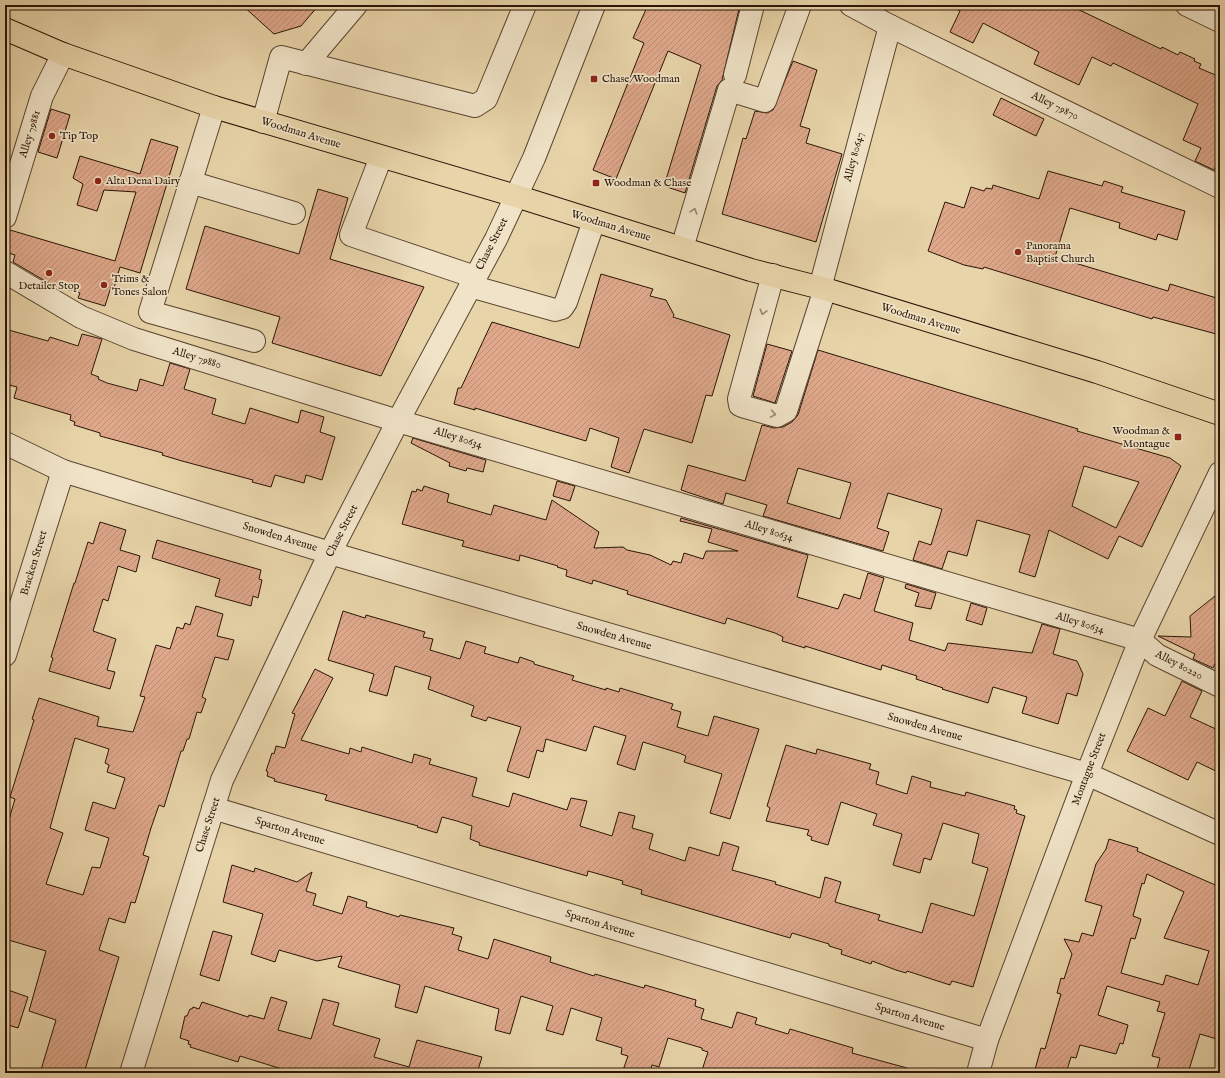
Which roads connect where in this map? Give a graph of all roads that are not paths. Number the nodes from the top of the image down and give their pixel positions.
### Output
1 (356, 5) edge
2 (525, 5) edge
3 (594, 5) edge
4 (753, 5) edge
5 (800, 5) edge
6 (851, 5) edge
7 (1187, 5) edge
8 (1220, 21) edge
9 (890, 26) junction
10 (5, 29) edge
11 (63, 54) junction
12 (306, 64) junction
13 (735, 75) dead end
14 (214, 107) junction
15 (263, 122) junction
16 (380, 157) junction
17 (190, 182) junction
18 (1220, 187) edge
19 (8, 194) edge
20 (516, 196) junction
21 (294, 213) dead end
22 (5, 217) edge
23 (594, 221) junction
24 (682, 248) junction
25 (5, 272) edge
26 (773, 275) junction
27 (473, 282) junction
28 (822, 288) junction
29 (254, 341) dead end
30 (1220, 414) edge
31 (398, 421) junction
32 (5, 443) edge
33 (62, 471) junction
34 (1220, 473) edge
35 (330, 553) junction
36 (1140, 640) junction
37 (5, 655) edge
38 (1220, 686) edge
39 (1087, 774) junction
40 (213, 808) junction
41 (1220, 834) edge
42 (987, 1040) junction
43 (134, 1072) edge
44 (978, 1073) edge

1 - 12 street
2 - 12 street
3 - 20 street, Chase Street
4 - 13 street
24 -> 5 street
6 - 9 street, Alley 79870
7 - 8 street
9 - 18 street, Alley 79870
9 - 28 street, Alley 80647
10 - 11 main road, Woodman Avenue
11 - 14 main road, Woodman Avenue
11 - 19 street, Alley 79881
12 - 15 street
14 - 15 main road, Woodman Avenue
14 - 17 street
15 - 16 main road, Woodman Avenue
16 - 20 main road, Woodman Avenue
16 - 27 street
17 - 21 street
17 - 29 street
19 - 22 street, Alley 79881
20 - 23 main road, Woodman Avenue
20 - 27 street, Chase Street
23 - 24 main road, Woodman Avenue
23 - 27 street
24 - 26 main road, Woodman Avenue
25 - 31 street, Alley 79880
26 - 28 main road, Woodman Avenue
26 -> 28 street, Alley 80647
27 - 31 street, Chase Street
28 - 30 main road, Woodman Avenue
31 - 35 street, Chase Street
31 - 36 street, Alley 80634
32 - 33 street, Snowden Avenue
33 - 35 street, Snowden Avenue
33 - 37 street, Bracken Street
34 - 36 street, Montague Street
35 - 39 street, Snowden Avenue
35 - 40 street, Chase Street
36 - 38 street, Alley 80220
36 - 39 street, Montague Street
39 - 41 street, Snowden Avenue
39 - 42 street, Montague Street
40 - 42 street, Sparton Avenue
40 - 43 street, Chase Street
42 - 44 street, Montague Street

